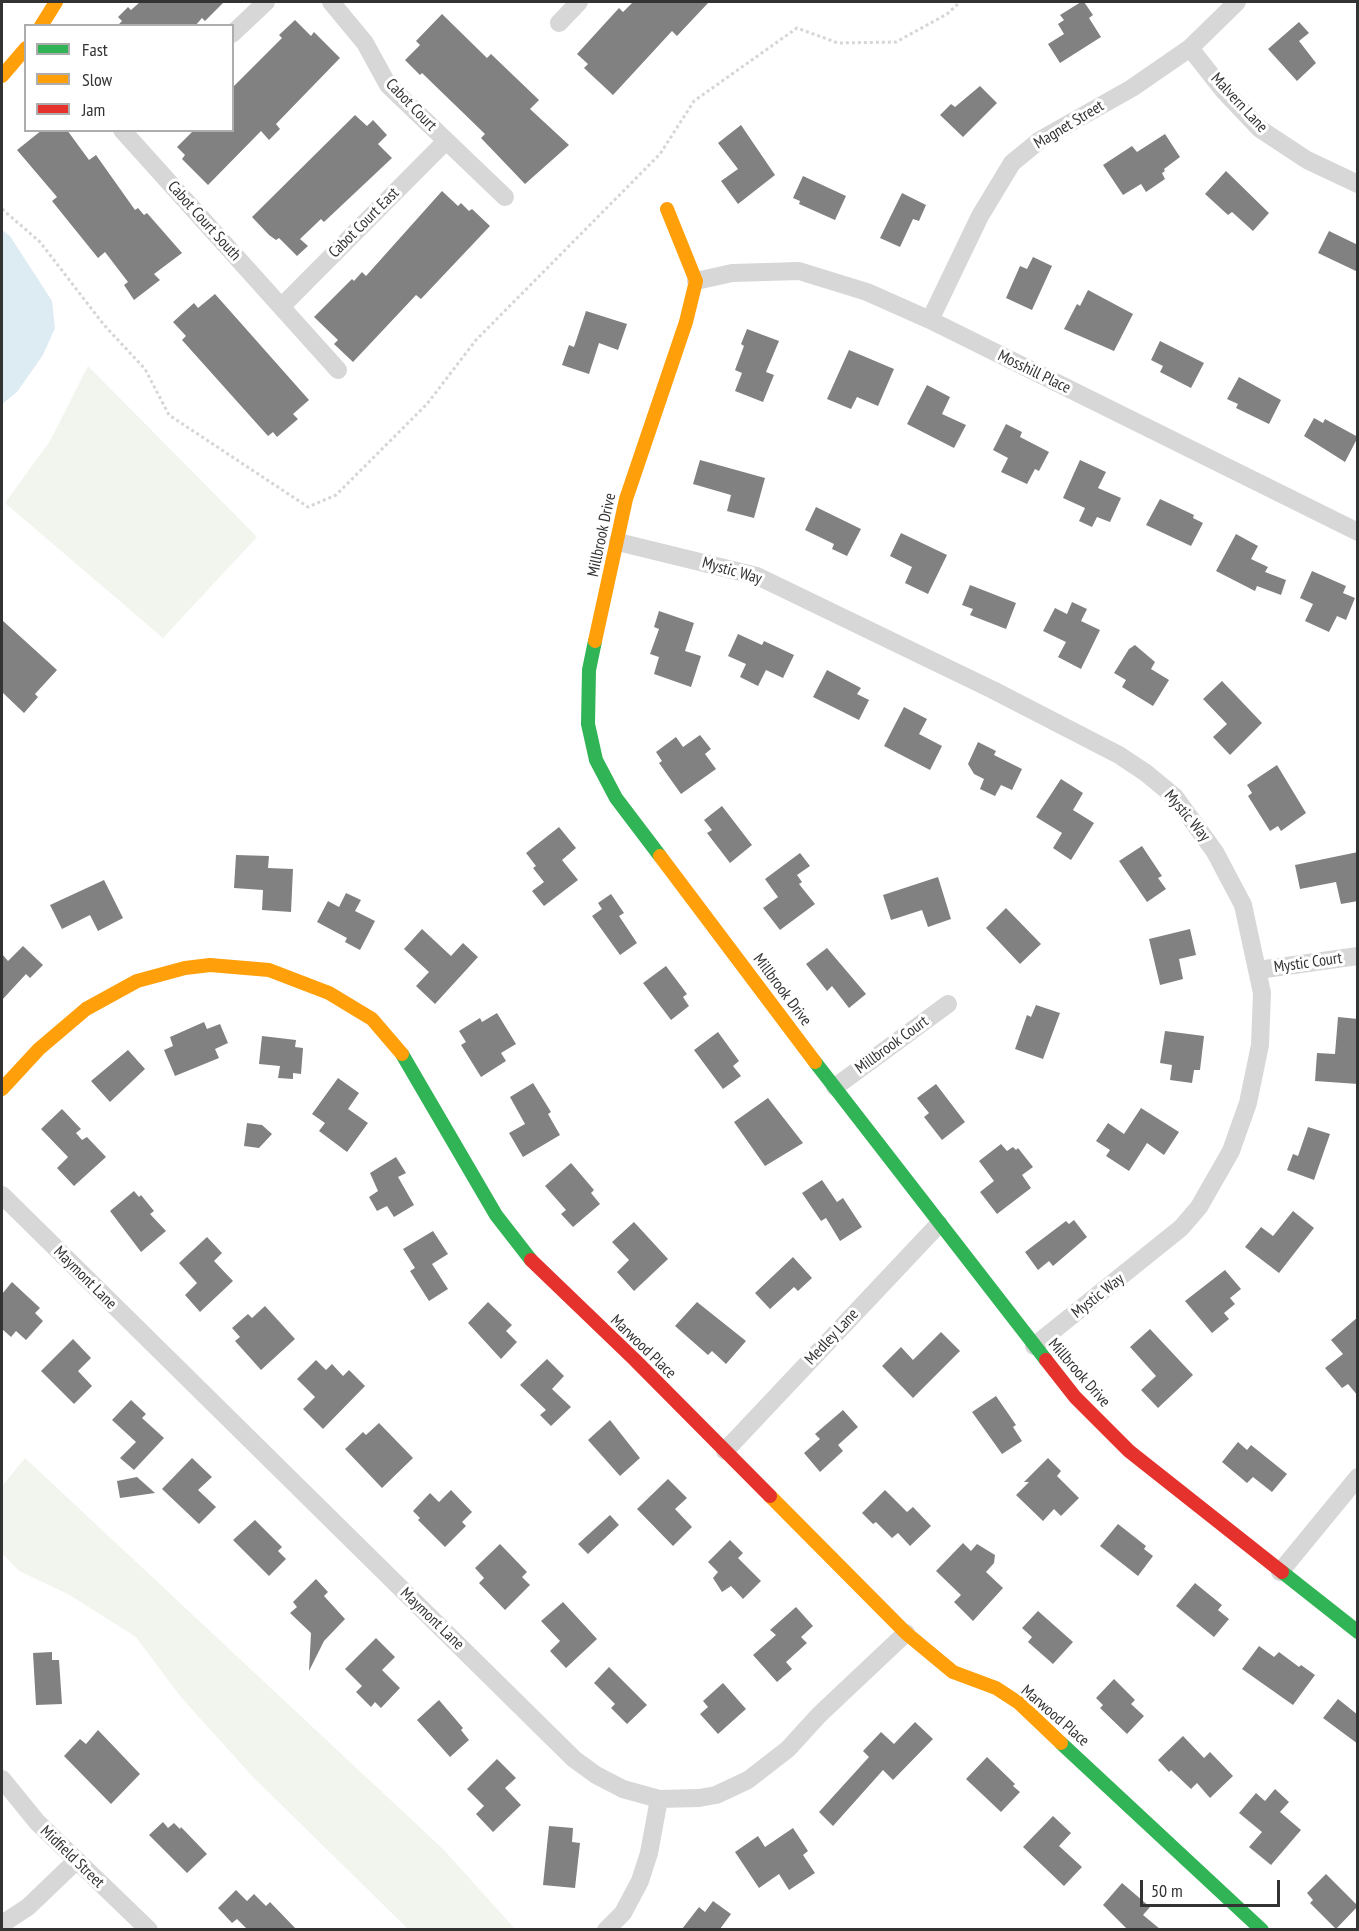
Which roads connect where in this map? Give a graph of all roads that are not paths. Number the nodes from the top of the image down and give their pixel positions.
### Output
1 (56, 2) edge
2 (266, 2) edge
3 (331, 2) edge
4 (579, 2) edge
5 (1237, 2) edge
6 (559, 23) dead end
7 (42, 24) edge
8 (234, 32) edge
9 (1190, 48) junction
10 (24, 50) edge
11 (2, 76) edge
12 (127, 132) edge
13 (446, 141) junction
14 (1358, 184) edge
15 (505, 196) dead end
16 (667, 209) dead end
17 (696, 281) junction
18 (282, 306) junction
19 (930, 320) junction
20 (338, 370) dead end
21 (1358, 532) edge
22 (618, 542) junction
23 (1358, 956) edge
24 (1258, 970) junction
25 (948, 1004) dead end
26 (835, 1087) junction
27 (2, 1089) edge
28 (2, 1195) edge
29 (939, 1224) junction
30 (1034, 1346) junction
31 (725, 1451) junction
32 (1358, 1477) edge
33 (1280, 1572) junction
34 (1358, 1632) edge
35 (906, 1633) junction
36 (2, 1779) edge
37 (659, 1799) junction
38 (76, 1861) junction
39 (2, 1924) edge
40 (149, 1929) edge
41 (606, 1929) edge
42 (1262, 1929) edge

1 - 7 street
2 - 8 street
3 - 13 street, Cabot Court
4 - 6 street
5 - 9 street, Magnet Street
9 - 14 street, Malvern Lane
9 - 19 street, Magnet Street
10 - 11 street
12 - 18 street, Cabot Court South
13 - 15 street, Cabot Court
13 - 18 street, Cabot Court East
16 - 17 street
17 - 19 street, Mosshill Place
17 - 22 street, Millbrook Drive
18 - 20 street, Cabot Court South
19 - 21 street, Mosshill Place
22 - 24 street, Mystic Way
22 - 26 street, Millbrook Drive
23 - 24 street, Mystic Court
24 - 30 street, Mystic Way
25 - 26 street, Millbrook Court
26 - 29 street, Millbrook Drive
27 - 31 street, Marwood Place
28 - 37 street, Maymont Lane
29 - 30 street, Millbrook Drive
29 - 31 street, Medley Lane
30 - 33 street, Millbrook Drive
31 - 35 street, Marwood Place
32 - 33 street
33 - 34 street, Millbrook Drive
35 - 37 street, Maymont Lane
35 - 42 street, Marwood Place
36 - 38 street, Midfield Street
37 - 41 street
38 - 39 street
38 - 40 street, Midfield Street

